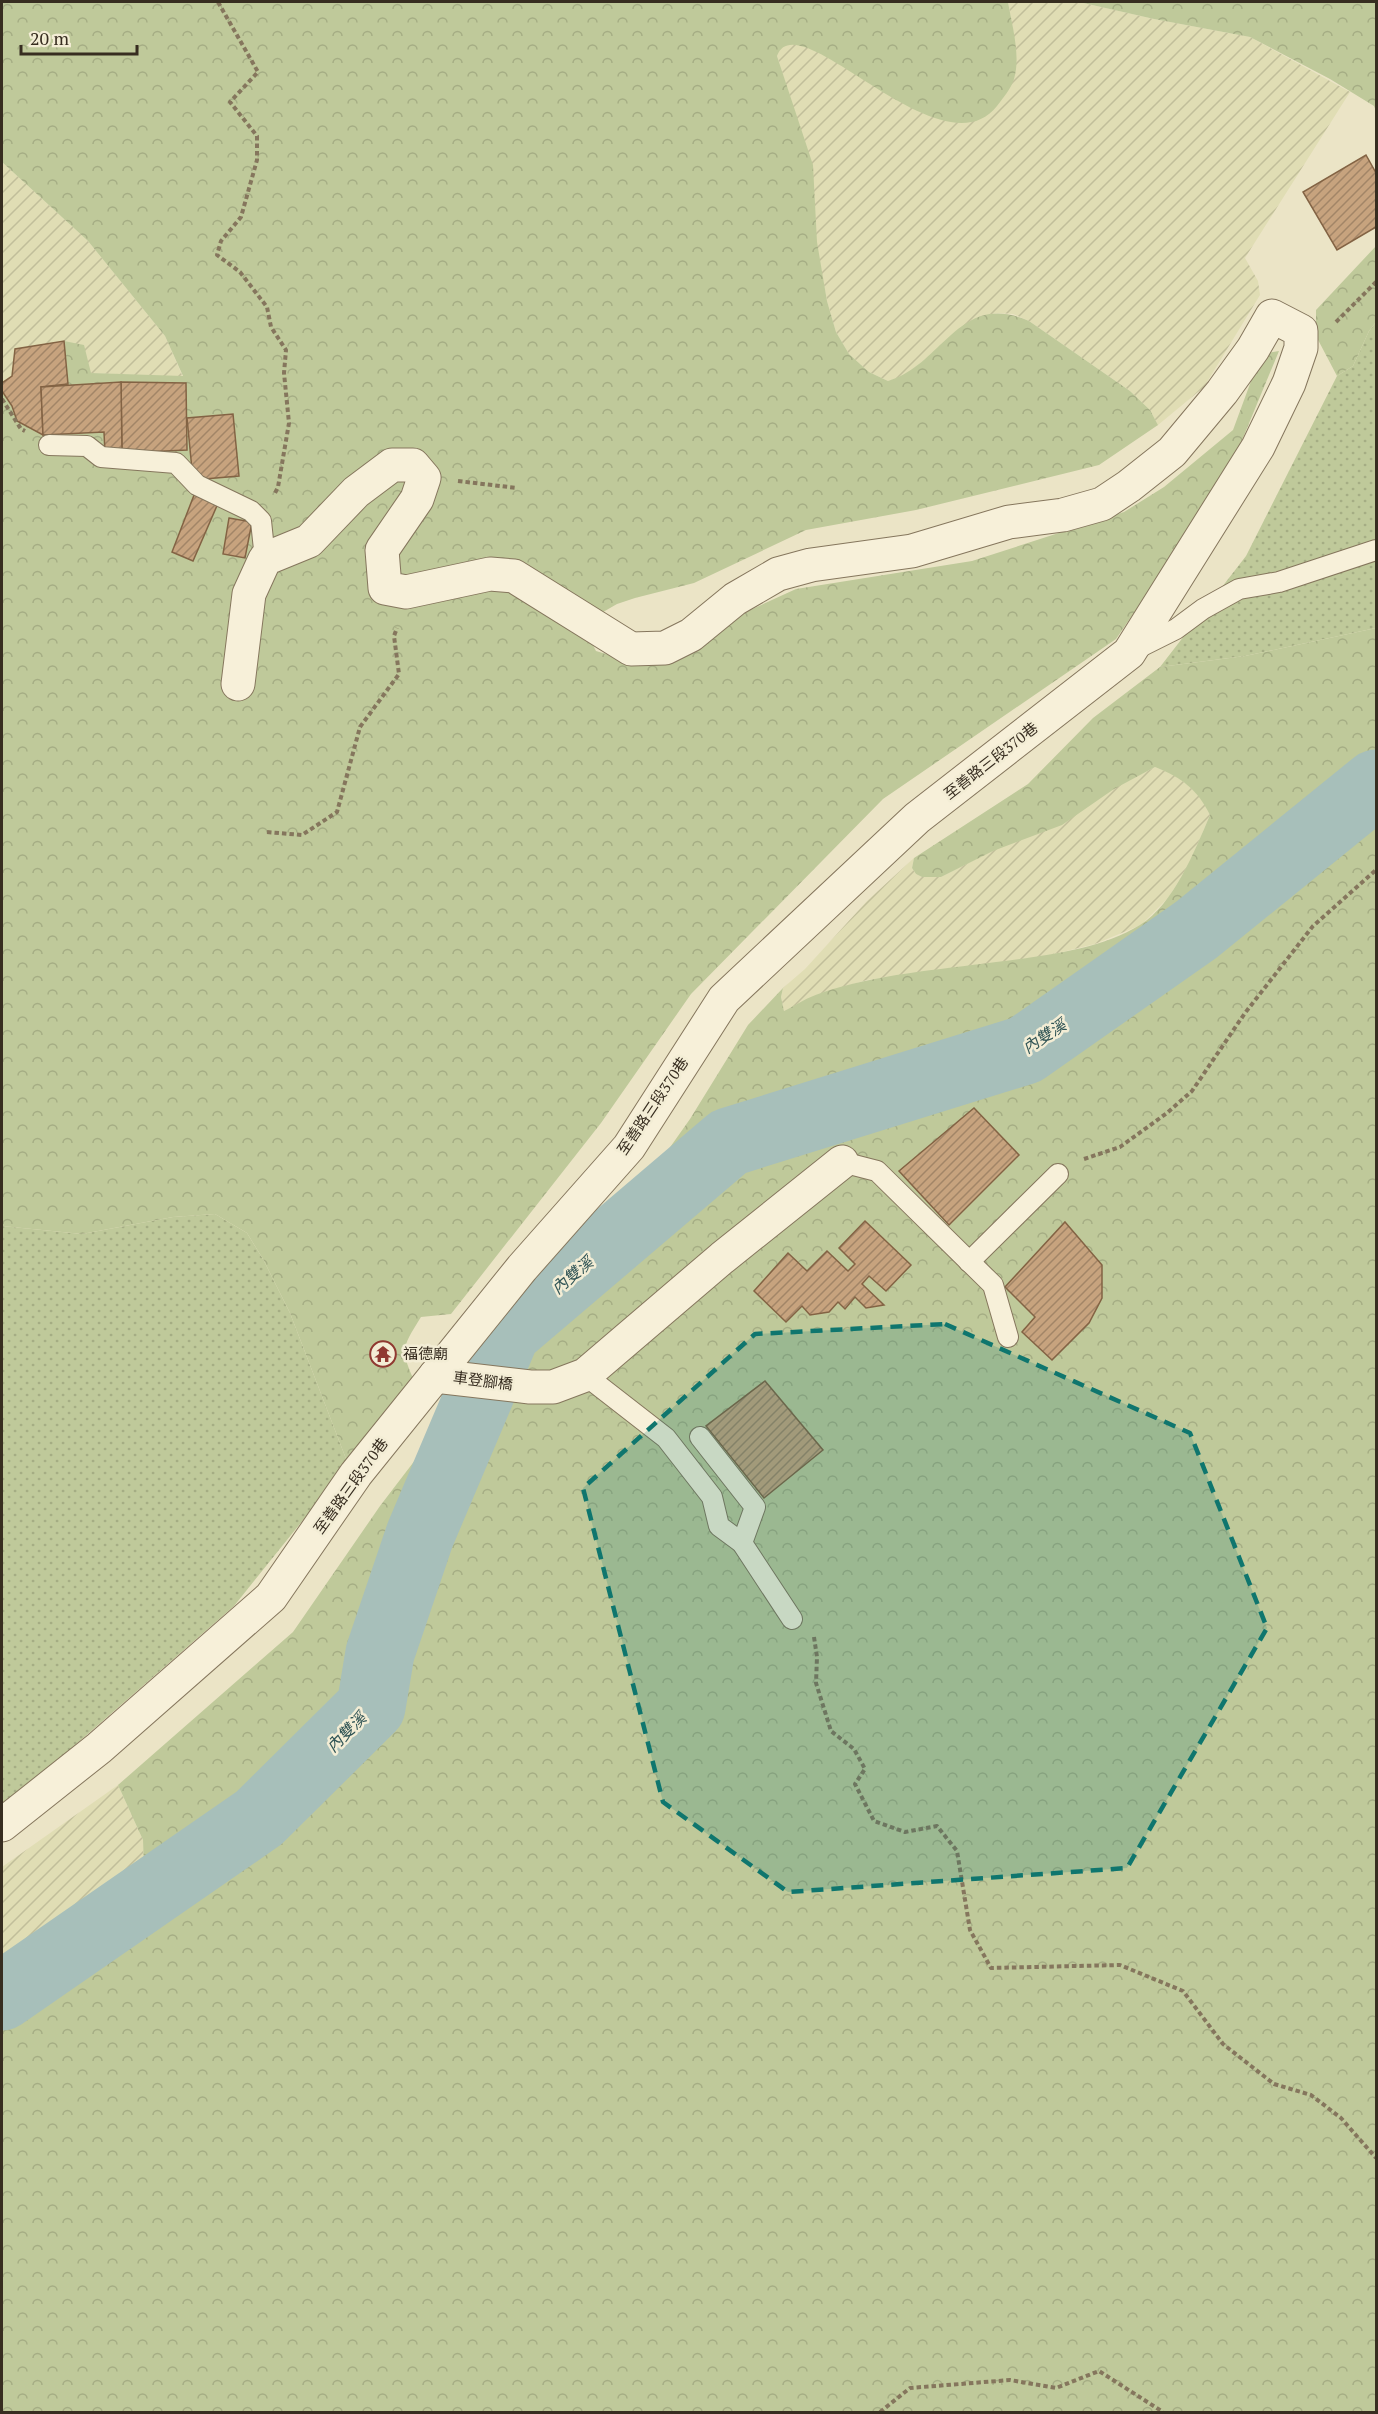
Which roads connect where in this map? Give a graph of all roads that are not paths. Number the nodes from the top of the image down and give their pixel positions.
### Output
1 (49, 445) dead end
2 (1377, 550) edge
3 (265, 559) junction
4 (1129, 653) junction
5 (238, 684) dead end
6 (842, 1162) joint
7 (1058, 1174) road end
8 (969, 1262) junction
9 (1008, 1337) dead end
10 (585, 1375) junction
11 (435, 1376) junction
12 (700, 1437) dead end
13 (742, 1543) junction
14 (792, 1618) road end
15 (2, 1825) edge

1 - 3 lane
2 - 4 lane
3 - 4 street, 至善路三段370巷
3 - 5 street
4 - 11 street, 至善路三段370巷
6 - 8 lane
6 - 10 street, 車登腳橋
7 - 8 lane
8 - 9 lane
10 - 11 street, 車登腳橋
10 - 13 lane
11 - 15 street, 至善路三段370巷
12 - 13 lane
13 - 14 lane

